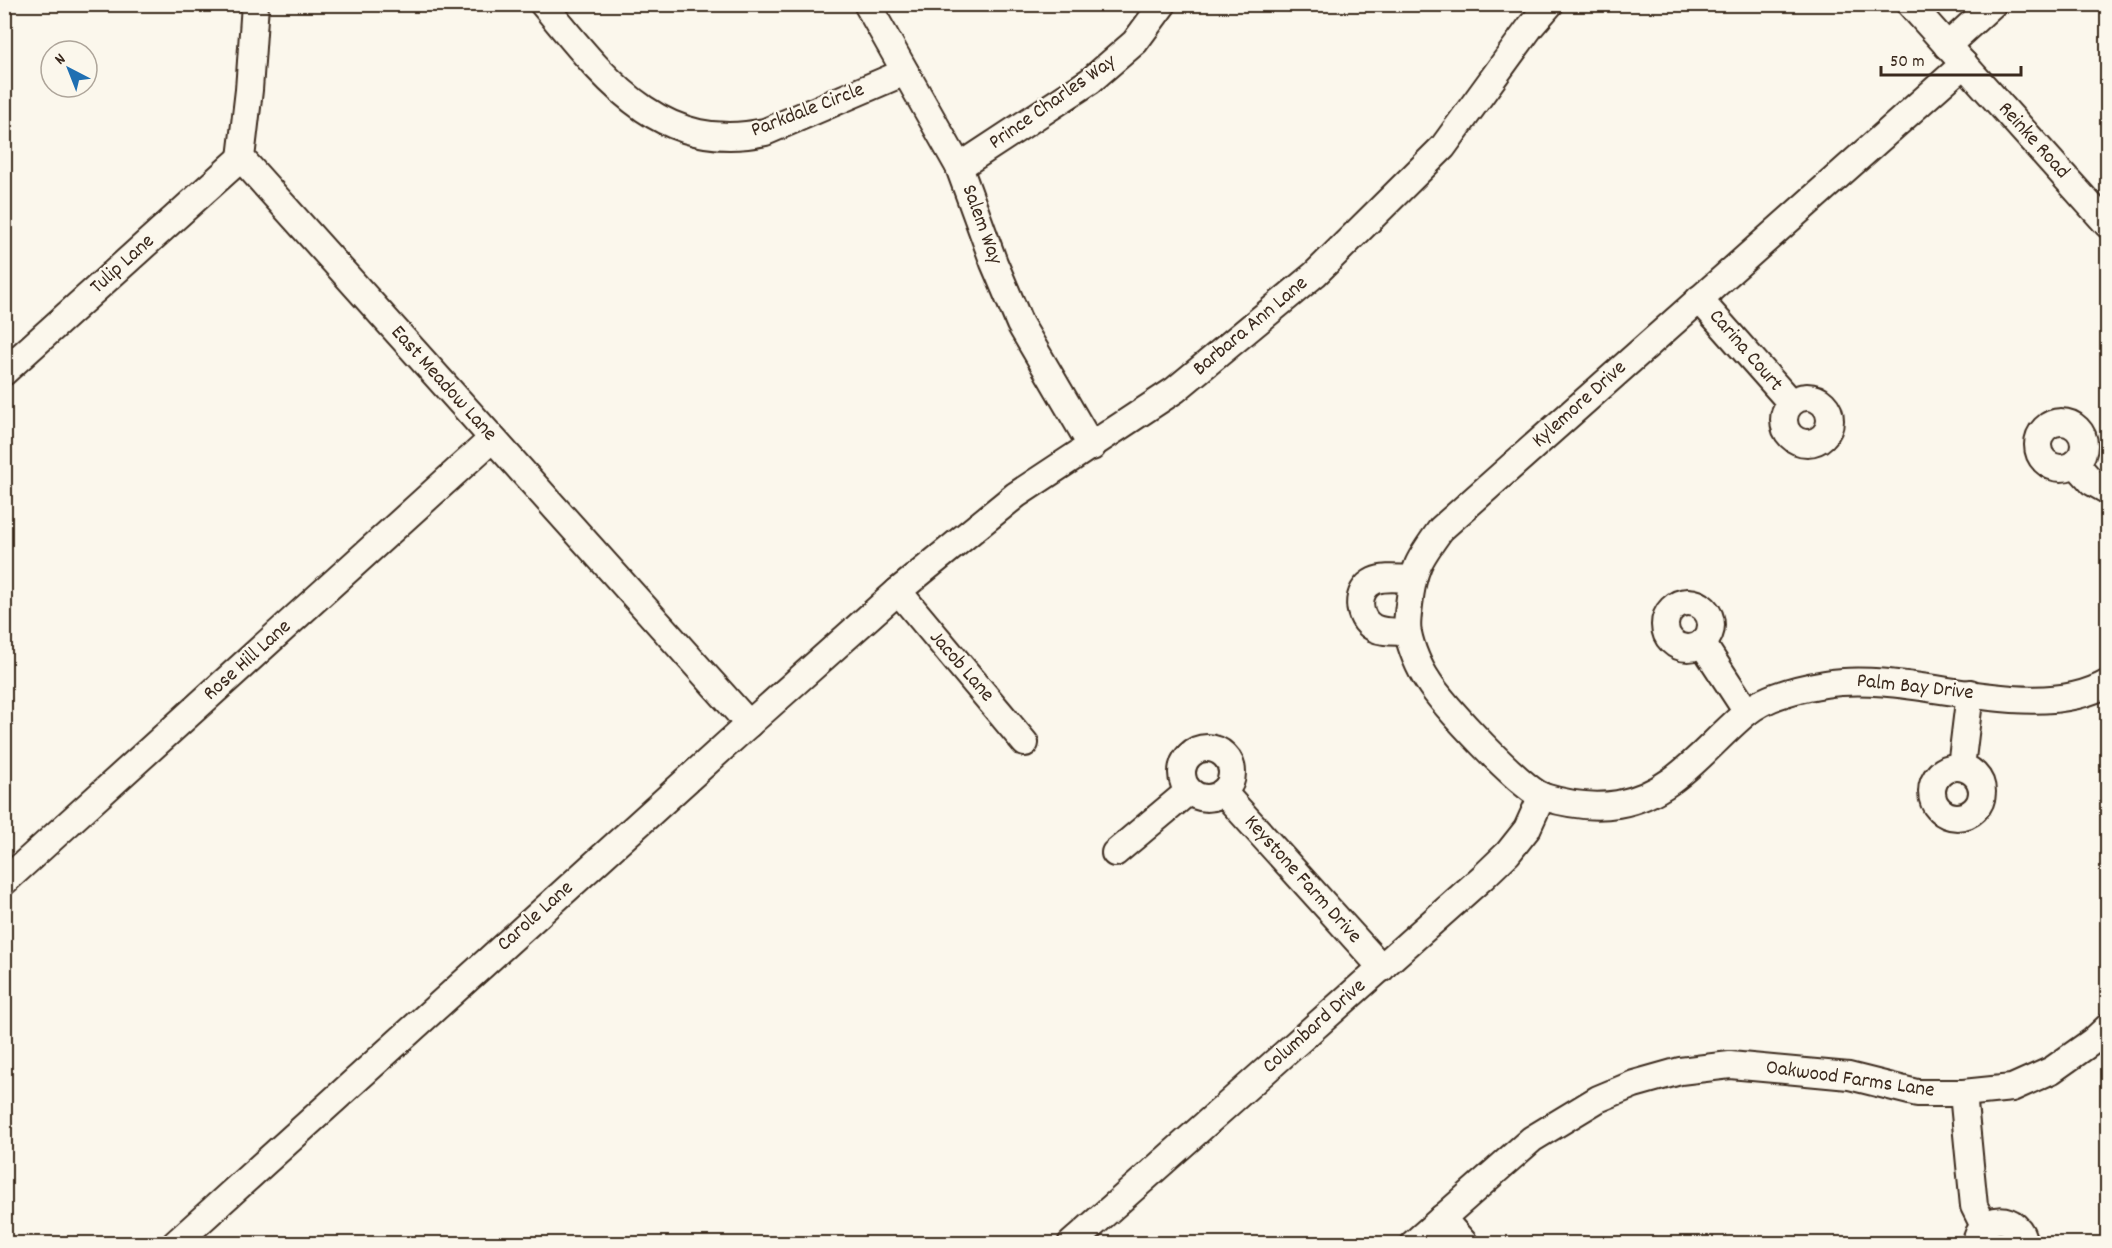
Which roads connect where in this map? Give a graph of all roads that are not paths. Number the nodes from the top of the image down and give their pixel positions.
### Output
1 (255, 4) edge
2 (543, 4) edge
3 (867, 4) edge
4 (1163, 4) edge
5 (1550, 4) edge
6 (1910, 4) edge
7 (1993, 4) edge
8 (1955, 55) junction
9 (905, 72) junction
10 (241, 158) junction
11 (959, 167) junction
12 (2108, 225) edge
13 (1700, 299) junction
14 (4, 372) edge
15 (1791, 403) dead end
16 (492, 440) junction
17 (1092, 447) junction
18 (2075, 464) dead end
19 (2108, 491) edge
20 (1412, 579) junction
21 (898, 591) junction
22 (1407, 632) junction
23 (1702, 643) dead end
24 (2108, 683) edge
25 (1970, 693) junction
26 (1747, 712) junction
27 (748, 724) junction
28 (1025, 743) dead end
29 (1960, 767) dead end
30 (1189, 791) junction
31 (1223, 792) junction
32 (1542, 796) junction
33 (1115, 853) dead end
34 (4, 882) edge
35 (1382, 968) junction
36 (2108, 1028) edge
37 (1963, 1093) junction
38 (1442, 1218) junction
39 (1980, 1235) edge
40 (175, 1244) edge
41 (1071, 1244) edge
42 (1413, 1244) edge
43 (1465, 1244) edge
44 (2024, 1244) edge

1 - 10 street
2 - 9 street, Parkdale Circle
3 - 9 street, Salem Way
4 - 11 street, Prince Charles Way
5 - 17 street, Barbara Ann Lane
6 - 8 street, Reinke Road
7 - 8 street, Kylemore Drive
8 - 12 street, Reinke Road
8 - 13 street, Kylemore Drive
9 - 11 street, Salem Way
10 - 14 street, Tulip Lane
10 - 16 street, East Meadow Lane
11 - 17 street, Salem Way
13 - 15 street, Carina Court
13 - 20 street, Kylemore Drive
16 - 27 street, East Meadow Lane
16 - 34 street, Rose Hill Lane
17 - 21 street, Barbara Ann Lane
18 - 19 street
20 - 22 street, Kylemore Drive
20 - 22 street
21 - 27 street, Carole Lane
21 - 28 street, Jacob Lane
22 - 32 street, Kylemore Drive
23 - 26 street
24 - 25 street, Palm Bay Drive
25 - 26 street, Palm Bay Drive
25 - 29 street
26 - 32 street, Palm Bay Drive
27 - 40 street, Carole Lane
30 - 31 street
30 - 31 street
30 - 33 street
31 - 35 street, Keystone Farm Drive
32 - 35 street, Columbard Drive
35 - 41 street, Columbard Drive
36 - 37 street, Oakwood Farms Lane
37 - 38 street, Oakwood Farms Lane
37 - 39 street
38 - 42 street, Oakwood Farms Lane
38 - 43 street
39 - 44 street

